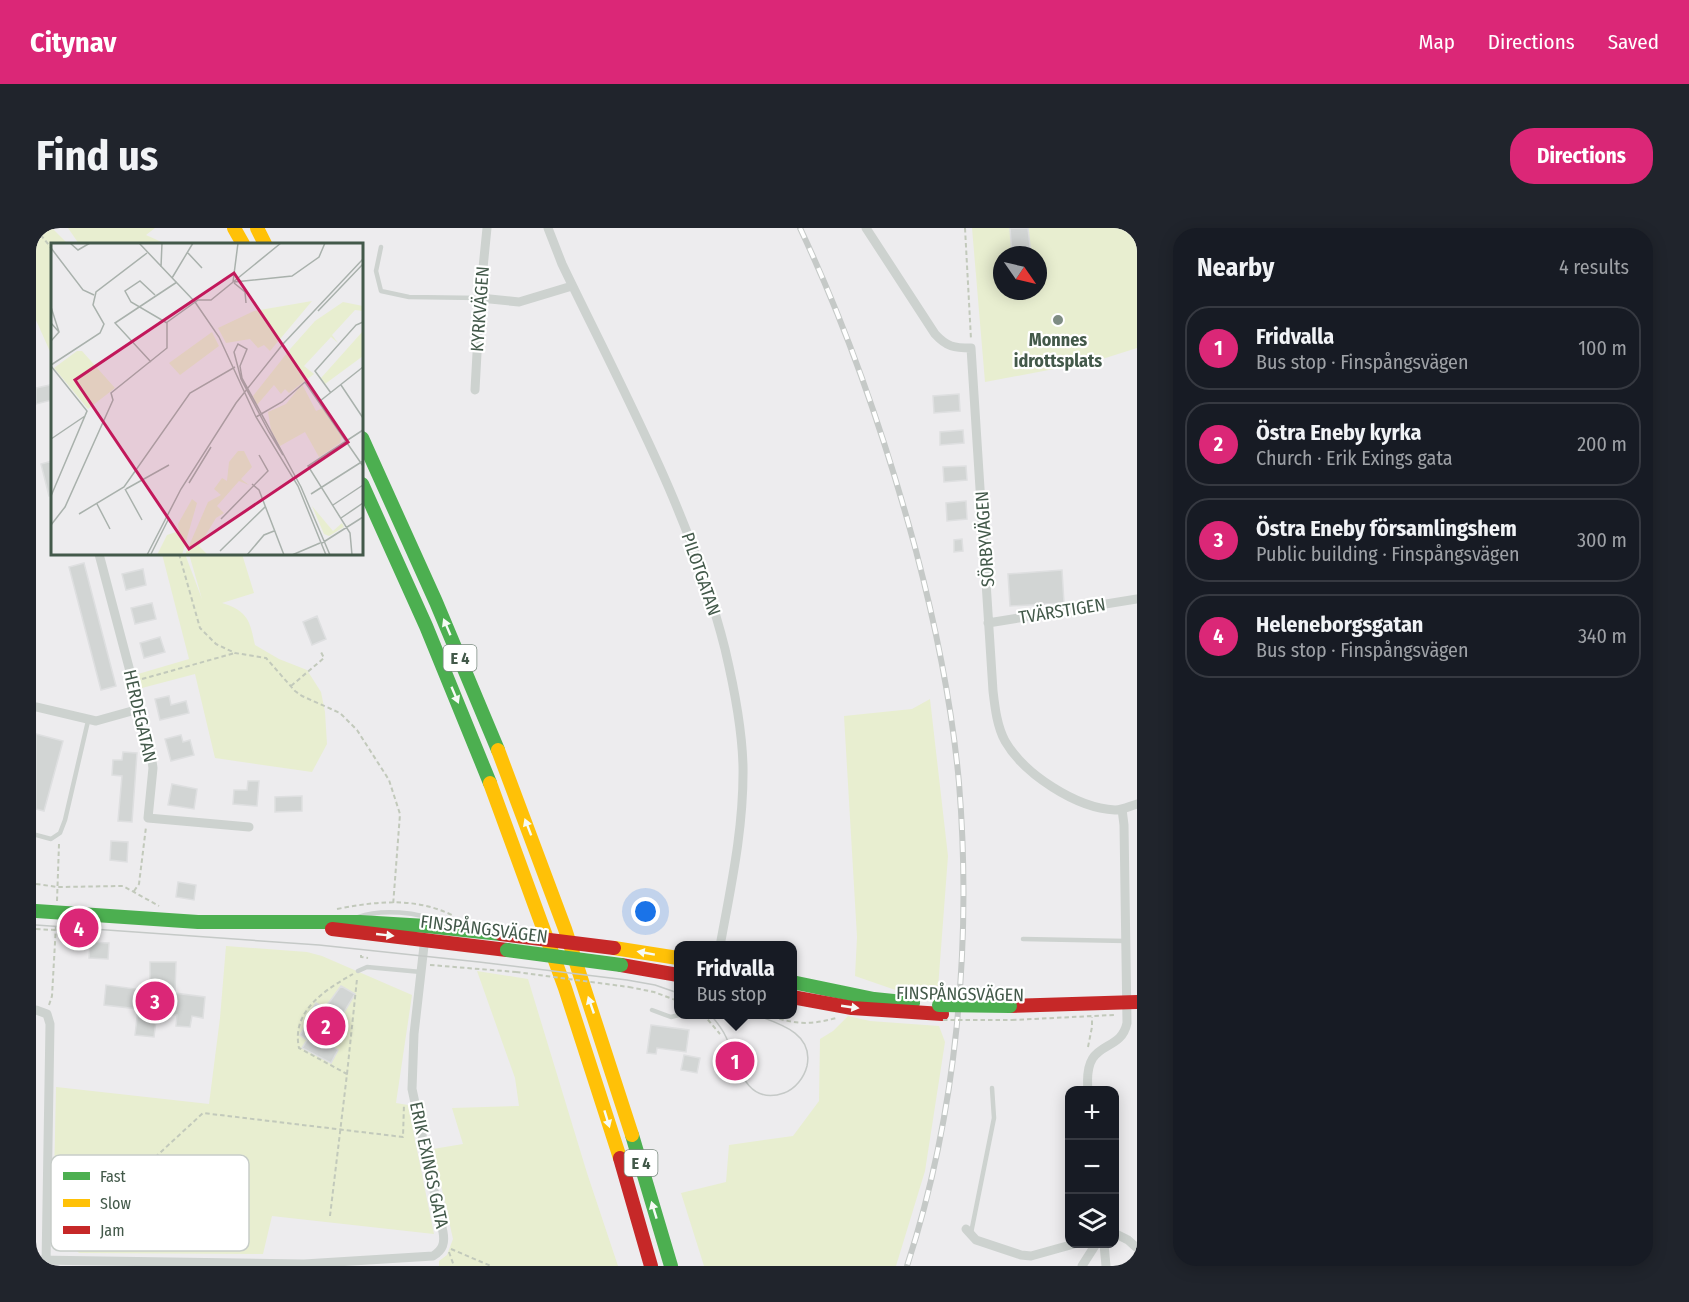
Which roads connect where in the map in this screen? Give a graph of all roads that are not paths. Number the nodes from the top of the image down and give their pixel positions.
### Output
1 (234, 228) edge
2 (257, 228) edge
3 (488, 228) edge
4 (548, 228) edge
5 (866, 228) edge
6 (242, 243) edge
7 (264, 243) edge
8 (381, 247) dead end
9 (572, 286) junction
10 (480, 298) junction
11 (475, 390) dead end
12 (363, 440) edge
13 (363, 486) edge
14 (99, 555) edge
15 (1137, 599) edge
16 (988, 623) junction
17 (36, 707) edge
18 (139, 710) junction
19 (88, 721) junction
20 (1137, 804) edge
21 (1122, 809) junction
22 (249, 827) dead end
23 (36, 835) edge
24 (36, 911) edge
25 (344, 922) junction
26 (285, 923) junction
27 (454, 923) junction
28 (425, 933) junction
29 (1023, 939) dead end
30 (721, 941) edge
31 (1126, 941) junction
32 (674, 957) edge
33 (422, 968) junction
34 (358, 971) road end
35 (674, 974) edge
36 (797, 983) edge
37 (797, 998) edge
38 (1130, 1007) edge
39 (36, 1010) edge
40 (652, 1010) dead end
41 (941, 1013) junction
42 (674, 1016) edge
43 (1088, 1086) edge
44 (992, 1088) dead end
45 (969, 1232) joint
46 (1119, 1236) edge
47 (1065, 1247) edge
48 (1093, 1248) edge
49 (1104, 1248) edge
50 (1137, 1248) edge
51 (42, 1262) edge
52 (304, 1265) edge
53 (651, 1266) edge
54 (671, 1266) edge
55 (1082, 1266) edge
56 (1106, 1266) edge

1 - 6 main road
2 - 7 main road
3 - 10 street, KYRKVÄGEN
4 - 9 street, PILOTGATAN
5 - 16 street, SÖRBYVÄGEN
8 - 10 lane
9 - 10 street
9 - 30 street, PILOTGATAN
10 - 11 street, KYRKVÄGEN
54 -> 12 main road, E 4
13 -> 53 main road, E 4
14 - 18 street, HERDEGATAN
15 - 16 street, TVÄRSTIGEN
16 - 21 street, SÖRBYVÄGEN
17 - 19 street
18 - 19 street
18 - 22 street, HERDEGATAN
19 - 23 lane
20 - 21 street, SÖRBYVÄGEN
21 - 31 street
24 - 26 main road, FINSPÅNGSVÄGEN
25 - 26 main road, FINSPÅNGSVÄGEN
25 - 27 lane
25 - 28 main road, FINSPÅNGSVÄGEN
26 -> 28 main road, FINSPÅNGSVÄGEN
27 - 28 main road, FINSPÅNGSVÄGEN
32 -> 27 main road, FINSPÅNGSVÄGEN, bridge
28 - 33 street, ERIK EXINGS GATA
28 - 35 main road, FINSPÅNGSVÄGEN, bridge
29 - 31 lane
31 - 38 street
33 - 34 lane
33 - 52 street, ERIK EXINGS GATA
36 - 41 main road, FINSPÅNGSVÄGEN
37 -> 41 main road, FINSPÅNGSVÄGEN
38 - 41 main road, FINSPÅNGSVÄGEN, bridge
38 - 43 street
39 - 51 street
40 - 42 lane
44 - 45 lane
45 - 47 street
46 - 50 street
48 - 55 street
49 - 56 street
51 - 52 street, ERIK EXINGS GATA

